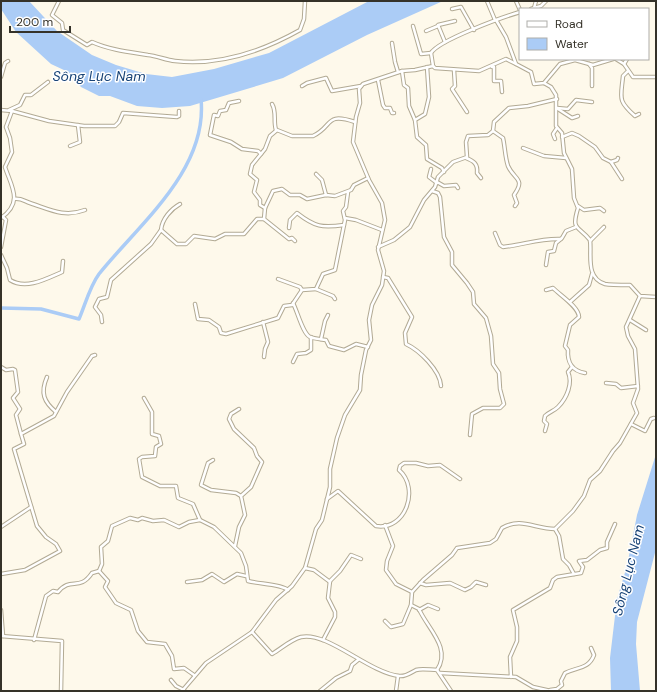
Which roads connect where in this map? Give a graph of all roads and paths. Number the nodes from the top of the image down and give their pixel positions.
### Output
1 (59, 1) edge
2 (305, 1) edge
3 (487, 1) edge
4 (546, 1) edge
5 (536, 8) edge
6 (452, 10) dead end
7 (519, 11) edge
8 (495, 20) junction
9 (455, 21) dead end
10 (413, 26) dead end
11 (438, 26) junction
12 (474, 30) junction
13 (426, 32) dead end
14 (445, 42) junction
15 (392, 43) dead end
16 (431, 53) junction
17 (610, 60) edge
18 (616, 60) edge
19 (626, 60) edge
20 (8, 61) dead end
21 (516, 64) junction
22 (589, 64) junction
23 (624, 64) junction
24 (433, 66) junction
25 (492, 66) junction
26 (427, 67) junction
27 (454, 70) junction
28 (402, 71) junction
29 (628, 71) junction
30 (398, 72) junction
31 (1, 77) edge
32 (656, 77) edge
33 (378, 80) junction
34 (48, 82) dead end
35 (544, 83) junction
36 (302, 86) dead end
37 (361, 86) junction
38 (592, 86) dead end
39 (502, 92) dead end
40 (557, 99) junction
41 (239, 101) dead end
42 (592, 102) dead end
43 (272, 104) dead end
44 (557, 109) junction
45 (1, 110) edge
46 (8, 110) junction
47 (12, 111) junction
48 (179, 111) dead end
49 (467, 112) dead end
50 (394, 113) dead end
51 (639, 114) dead end
52 (578, 116) dead end
53 (415, 120) junction
54 (355, 122) junction
55 (78, 125) junction
56 (557, 128) junction
57 (276, 130) junction
58 (493, 131) junction
59 (562, 137) junction
60 (555, 139) dead end
61 (70, 146) dead end
62 (523, 148) dead end
63 (261, 154) junction
64 (466, 158) junction
65 (566, 158) junction
66 (618, 158) dead end
67 (611, 162) junction
68 (430, 169) dead end
69 (444, 172) junction
70 (316, 174) dead end
71 (368, 178) junction
72 (481, 178) dead end
73 (622, 178) dead end
74 (437, 182) junction
75 (458, 188) dead end
76 (432, 191) junction
77 (348, 192) junction
78 (326, 195) junction
79 (14, 199) junction
80 (180, 204) dead end
81 (515, 206) dead end
82 (577, 206) junction
83 (265, 208) junction
84 (85, 210) dead end
85 (604, 211) dead end
86 (2, 217) edge
87 (345, 218) junction
88 (264, 219) junction
89 (344, 225) junction
90 (576, 227) junction
91 (604, 227) dead end
92 (289, 228) dead end
93 (161, 230) junction
94 (382, 230) junction
95 (495, 233) dead end
96 (561, 239) junction
97 (295, 241) dead end
98 (590, 241) junction
99 (1, 247) edge
100 (378, 247) junction
101 (1, 255) edge
102 (63, 261) dead end
103 (546, 265) dead end
104 (592, 273) junction
105 (383, 277) junction
106 (278, 279) dead end
107 (316, 289) junction
108 (302, 290) junction
109 (546, 290) dead end
110 (640, 296) junction
111 (656, 297) edge
112 (335, 299) dead end
113 (570, 302) junction
114 (194, 304) dead end
115 (293, 304) junction
116 (328, 315) dead end
117 (630, 320) junction
118 (102, 322) dead end
119 (263, 322) junction
120 (646, 330) dead end
121 (311, 337) junction
122 (321, 339) junction
123 (368, 347) junction
124 (95, 355) dead end
125 (264, 358) dead end
126 (293, 362) dead end
127 (1, 367) edge
128 (572, 367) junction
129 (585, 374) dead end
130 (47, 377) dead end
131 (606, 383) dead end
132 (441, 386) dead end
133 (638, 386) junction
134 (144, 398) dead end
135 (239, 409) dead end
136 (56, 412) junction
137 (654, 418) dead end
138 (631, 424) junction
139 (545, 430) dead end
140 (21, 434) junction
141 (470, 435) dead end
142 (213, 460) dead end
143 (460, 479) dead end
144 (241, 496) junction
145 (327, 499) junction
146 (31, 507) junction
147 (200, 520) junction
148 (616, 524) dead end
149 (385, 525) junction
150 (1, 527) edge
151 (555, 529) junction
152 (235, 546) junction
153 (361, 558) dead end
154 (305, 568) junction
155 (99, 571) junction
156 (1, 574) edge
157 (574, 574) junction
158 (246, 576) junction
159 (187, 582) dead end
160 (330, 582) junction
161 (420, 584) junction
162 (486, 585) dead end
163 (288, 590) junction
164 (412, 592) junction
165 (410, 605) junction
166 (438, 609) dead end
167 (1, 610) edge
168 (419, 610) junction
169 (385, 621) dead end
170 (252, 632) junction
171 (2, 636) edge
172 (34, 640) junction
173 (323, 640) junction
174 (591, 648) dead end
175 (358, 660) junction
176 (437, 670) junction
177 (440, 673) junction
178 (194, 676) junction
179 (398, 676) junction
180 (511, 676) junction
181 (171, 680) dead end
182 (183, 690) edge
183 (60, 691) edge
184 (320, 691) edge
185 (396, 691) edge
186 (451, 691) edge
187 (550, 691) edge

1 - 2 street
3 - 8 street
4 - 5 street
6 - 12 street
7 - 8 street
8 - 12 street
8 - 21 street
9 - 11 street
10 - 16 street
11 - 13 street
11 - 14 street
12 - 14 street
14 - 16 street
15 - 30 street
16 - 24 street
17 - 22 street
18 - 23 street
19 - 23 street
20 - 31 street
21 - 25 street
21 - 35 street
22 - 35 street
22 - 38 street
23 - 29 street
24 - 26 street
24 - 27 street
25 - 27 street
25 - 39 street
26 - 28 street
26 - 53 street
27 - 49 street
28 - 30 street
28 - 53 street
29 - 32 street
29 - 51 street
30 - 33 street
33 - 37 street
33 - 50 street
34 - 46 street
35 - 40 street
36 - 37 street
37 - 54 street
40 - 44 street
40 - 58 street
41 - 63 street
42 - 44 street
43 - 57 street
44 - 52 street
44 - 56 street
45 - 46 street
46 - 47 street
47 - 55 street
47 - 79 street
48 - 55 street
53 - 69 street
54 - 57 street
54 - 71 street
55 - 61 street
56 - 59 street
56 - 60 street
57 - 63 street
58 - 64 street
58 - 81 street
59 - 65 street
59 - 67 street
62 - 65 street
63 - 83 street
64 - 69 street
64 - 72 street
65 - 82 street
66 - 67 street
67 - 73 street
68 - 74 street
69 - 74 street
70 - 78 street
71 - 77 street
71 - 94 street
74 - 75 street
74 - 76 street
76 - 100 street
76 - 141 street
77 - 78 street
77 - 87 street
78 - 83 street
79 - 84 street
79 - 86 street
80 - 93 street
82 - 85 street
82 - 90 street
83 - 88 street
86 - 99 street
87 - 89 street
87 - 94 street
88 - 93 street
88 - 97 street
89 - 92 street
89 - 107 street
90 - 96 street
90 - 98 street
91 - 98 street
93 - 118 street
94 - 100 street
95 - 96 street
96 - 103 street
98 - 104 street
100 - 105 street
101 - 102 street
104 - 110 street
104 - 113 street
105 - 123 street
105 - 132 street
106 - 108 street
107 - 108 street
107 - 112 street
108 - 115 street
109 - 113 street
110 - 111 street
110 - 117 street
113 - 128 street
114 - 119 street
115 - 119 street
115 - 121 street
116 - 122 street
117 - 120 street
117 - 133 street
119 - 125 street
121 - 122 street
121 - 126 street
122 - 123 street
123 - 145 street
124 - 136 street
127 - 140 street
128 - 129 street
128 - 139 street
130 - 136 street
131 - 133 street
133 - 138 street
134 - 147 street
135 - 144 street
136 - 140 street
137 - 138 street
138 - 151 street
140 - 146 street
142 - 144 street
143 - 149 street
144 - 152 street
145 - 149 street
145 - 154 street
146 - 150 street
146 - 156 street
147 - 152 street
147 - 155 street
148 - 157 street
149 - 164 street
151 - 157 street
151 - 161 street
152 - 158 street
153 - 160 street
154 - 160 street
154 - 163 street
155 - 172 street
155 - 178 street
157 - 180 street
158 - 159 street
158 - 163 street
160 - 173 street
161 - 162 street
161 - 164 street
163 - 170 street
164 - 165 street
165 - 168 street
165 - 169 street
166 - 168 street
167 - 171 street
168 - 176 street
170 - 173 street
170 - 178 street
171 - 172 street
172 - 183 street
173 - 175 street
174 - 187 street
175 - 179 street
175 - 184 street
176 - 177 street
176 - 179 street
177 - 180 street
177 - 186 street
178 - 182 street
179 - 185 street
180 - 187 street
181 - 182 street

